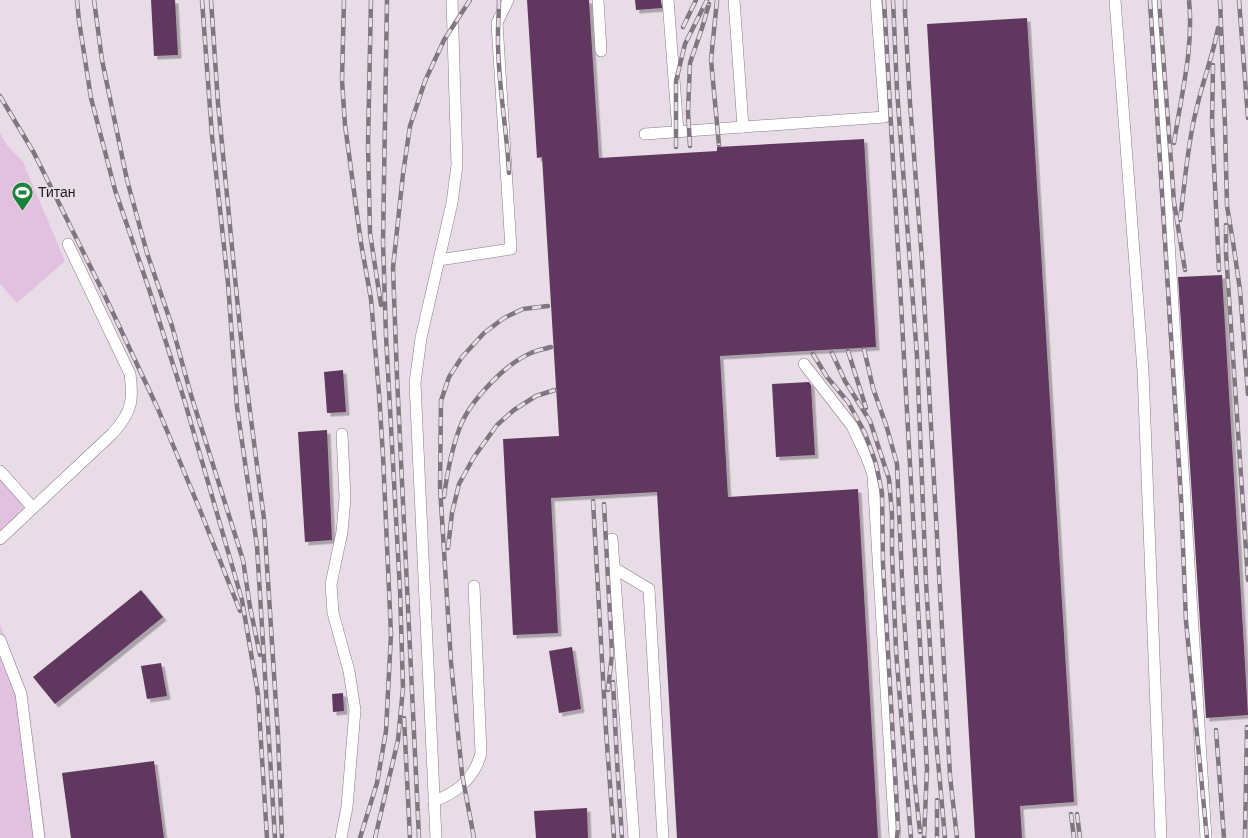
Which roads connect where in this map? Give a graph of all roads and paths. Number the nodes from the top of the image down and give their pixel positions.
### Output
1 (452, 0) edge
2 (508, 0) edge
3 (598, 0) edge
4 (668, 0) edge
5 (734, 0) edge
6 (876, 0) edge
7 (1115, 0) edge
8 (1154, 0) edge
9 (601, 51) dead end
10 (743, 127) junction
11 (678, 132) junction
12 (645, 134) dead end
13 (68, 244) dead end
14 (439, 260) junction
15 (804, 364) dead end
16 (342, 434) dead end
17 (0, 472) edge
18 (33, 508) junction
19 (0, 539) edge
20 (612, 539) dead end
21 (614, 568) junction
22 (474, 586) dead end
23 (0, 640) edge
24 (434, 802) junction
25 (39, 838) edge
26 (341, 838) edge
27 (436, 838) edge
28 (634, 838) edge
29 (663, 838) edge
30 (895, 838) edge
31 (1161, 838) edge
32 (1206, 838) edge

1 - 14 street
2 - 14 street
3 - 9 street
4 - 11 street
5 - 10 street
6 - 10 street
7 - 31 street
8 - 32 street
10 - 11 street
11 - 12 street
13 - 18 street
14 - 24 street
15 - 30 street
16 - 26 street
17 - 18 street
18 - 19 street
20 - 21 street
21 - 28 street
21 - 29 street
22 - 24 street
23 - 25 street
24 - 27 street

